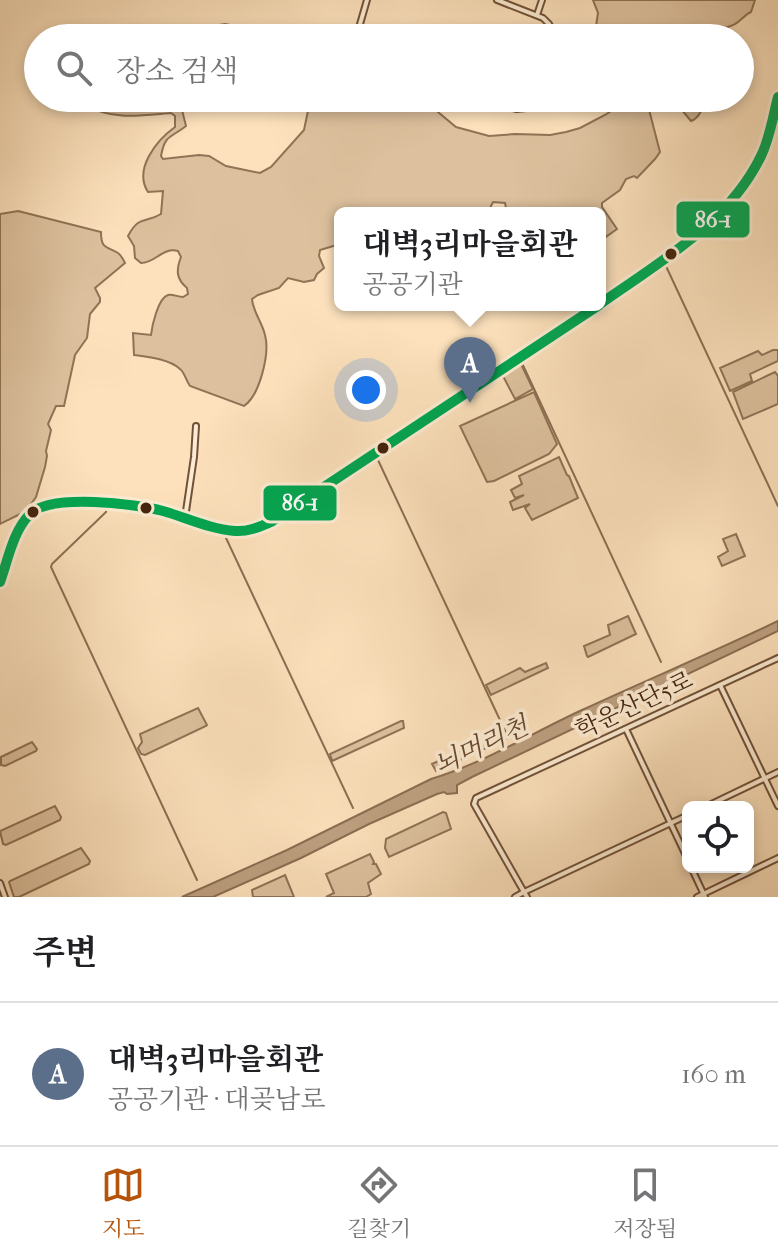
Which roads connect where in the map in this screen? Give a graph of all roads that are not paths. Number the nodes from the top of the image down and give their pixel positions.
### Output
1 (367, 0) edge
2 (497, 0) edge
3 (542, 0) edge
4 (537, 15) junction
5 (360, 24) edge
6 (549, 24) edge
7 (778, 97) edge
8 (606, 299) edge
9 (588, 311) edge
10 (196, 426) dead end
11 (185, 518) junction
12 (0, 582) edge
13 (778, 658) edge
14 (720, 685) junction
15 (626, 729) junction
16 (778, 772) edge
17 (765, 778) junction
18 (717, 801) edge
19 (778, 806) edge
20 (682, 818) edge
21 (671, 823) junction
22 (682, 847) edge
23 (778, 858) edge
24 (694, 873) edge
25 (0, 883) edge
26 (526, 895) edge
27 (704, 895) edge
28 (5, 897) edge
29 (515, 897) edge
30 (697, 897) edge

1 - 5 street
2 - 4 street
3 - 4 street
4 - 6 street
7 - 8 street
9 - 11 street
10 - 11 street
11 - 12 street
13 - 14 street, 학운산단5로
14 - 15 street, 학운산단5로
14 - 17 street
15 - 21 street
15 - 26 street, 학운산단5로
16 - 17 street
17 - 18 street
17 - 19 street
20 - 21 street
21 - 22 street
21 - 26 street
23 - 27 street
24 - 27 street
25 - 28 street
26 - 29 street
27 - 30 street

